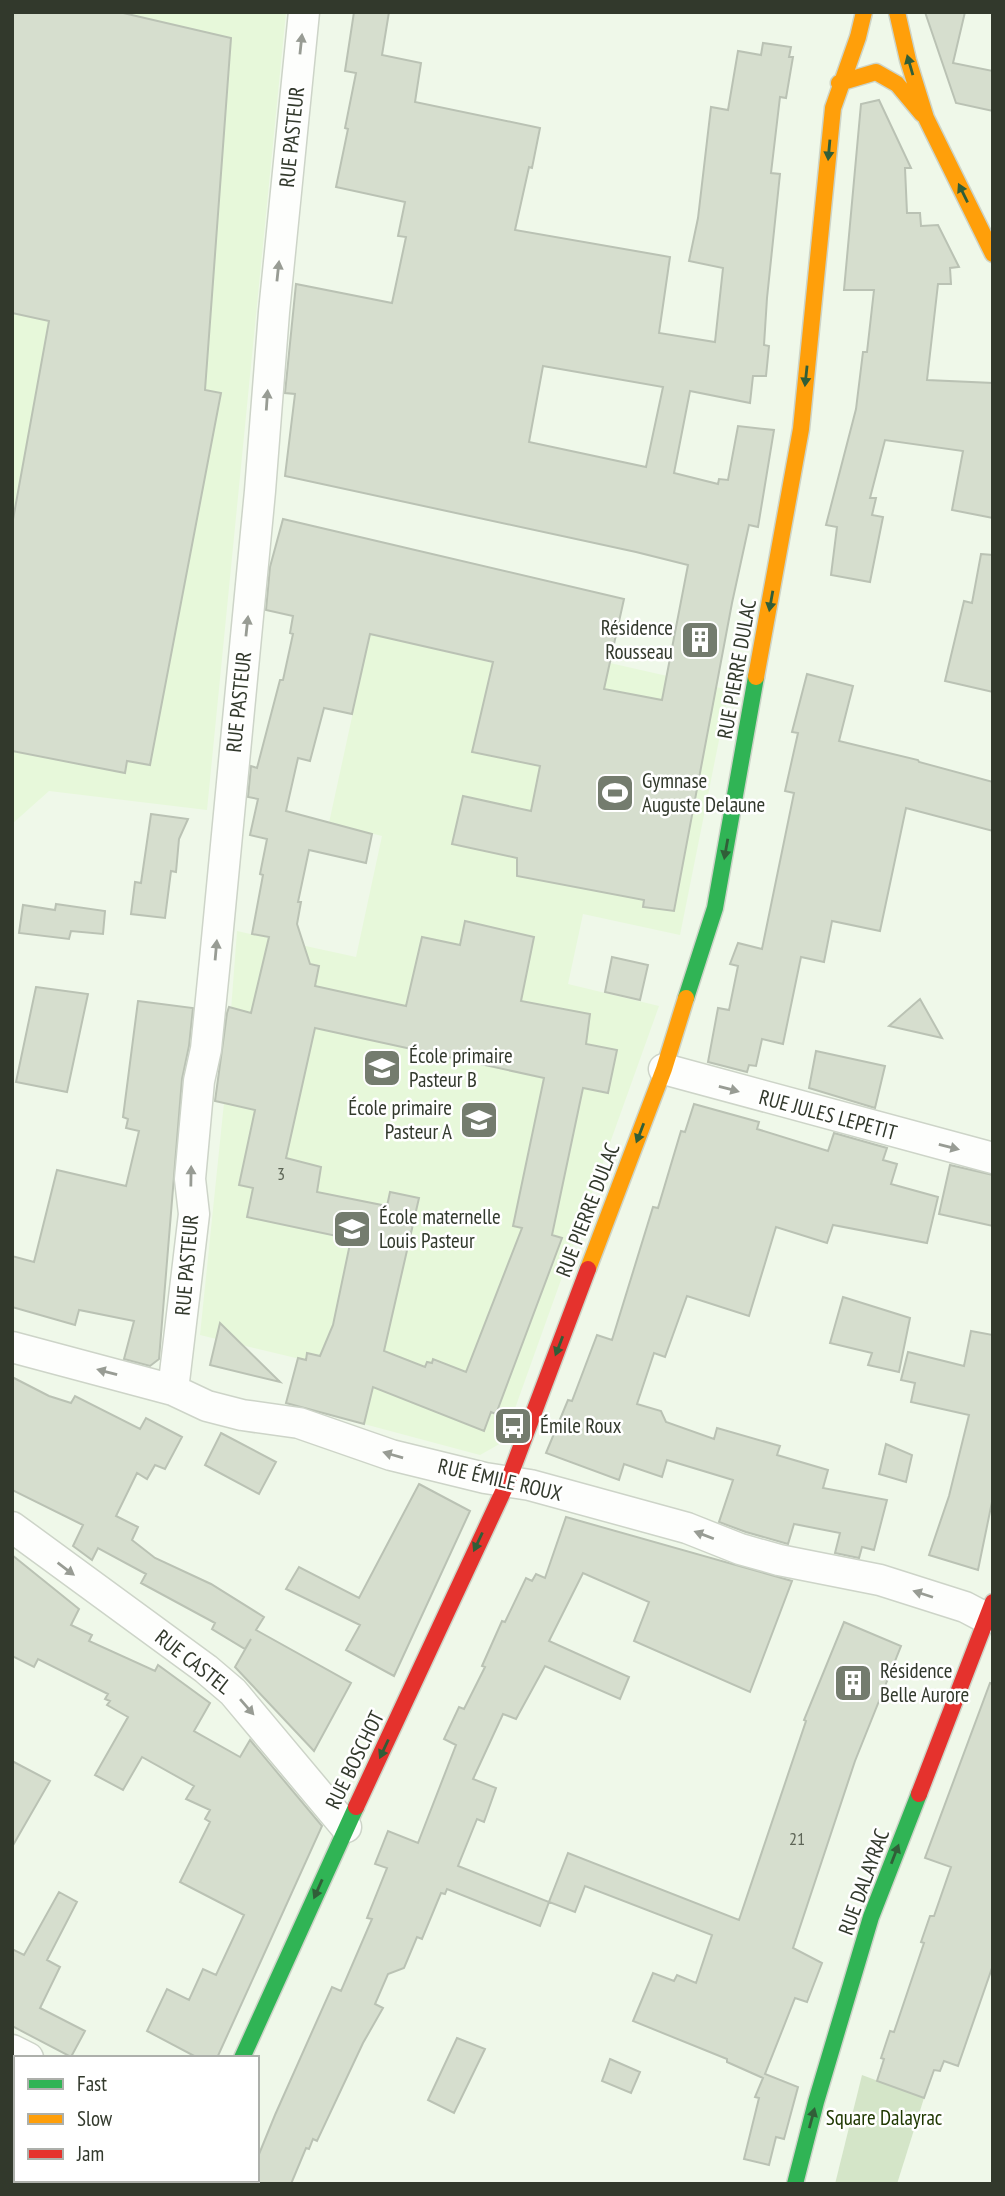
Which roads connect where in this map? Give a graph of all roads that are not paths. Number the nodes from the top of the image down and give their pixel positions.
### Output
1 (304, 12) edge
2 (864, 12) edge
3 (897, 12) edge
4 (839, 83) junction
5 (926, 118) junction
6 (993, 254) edge
7 (664, 1069) junction
8 (993, 1158) edge
9 (12, 1347) edge
10 (173, 1390) junction
11 (508, 1481) junction
12 (12, 1527) edge
13 (990, 1610) edge
14 (346, 1827) junction
15 (243, 2056) edge
16 (795, 2184) edge

10 -> 1 street, RUE PASTEUR
2 - 4 main road
5 -> 3 main road
4 - 5 main road
4 -> 7 main road, RUE PIERRE DULAC
6 -> 5 main road
7 -> 8 street, RUE JULES LEPETIT
7 -> 11 main road, RUE PIERRE DULAC
10 -> 9 street, RUE ÉMILE ROUX
11 -> 10 street, RUE ÉMILE ROUX
13 -> 11 street, RUE ÉMILE ROUX
11 -> 14 main road, RUE BOSCHOT
12 -> 14 street, RUE CASTEL
16 -> 13 main road, RUE DALAYRAC
14 -> 15 main road, RUE BOSCHOT

